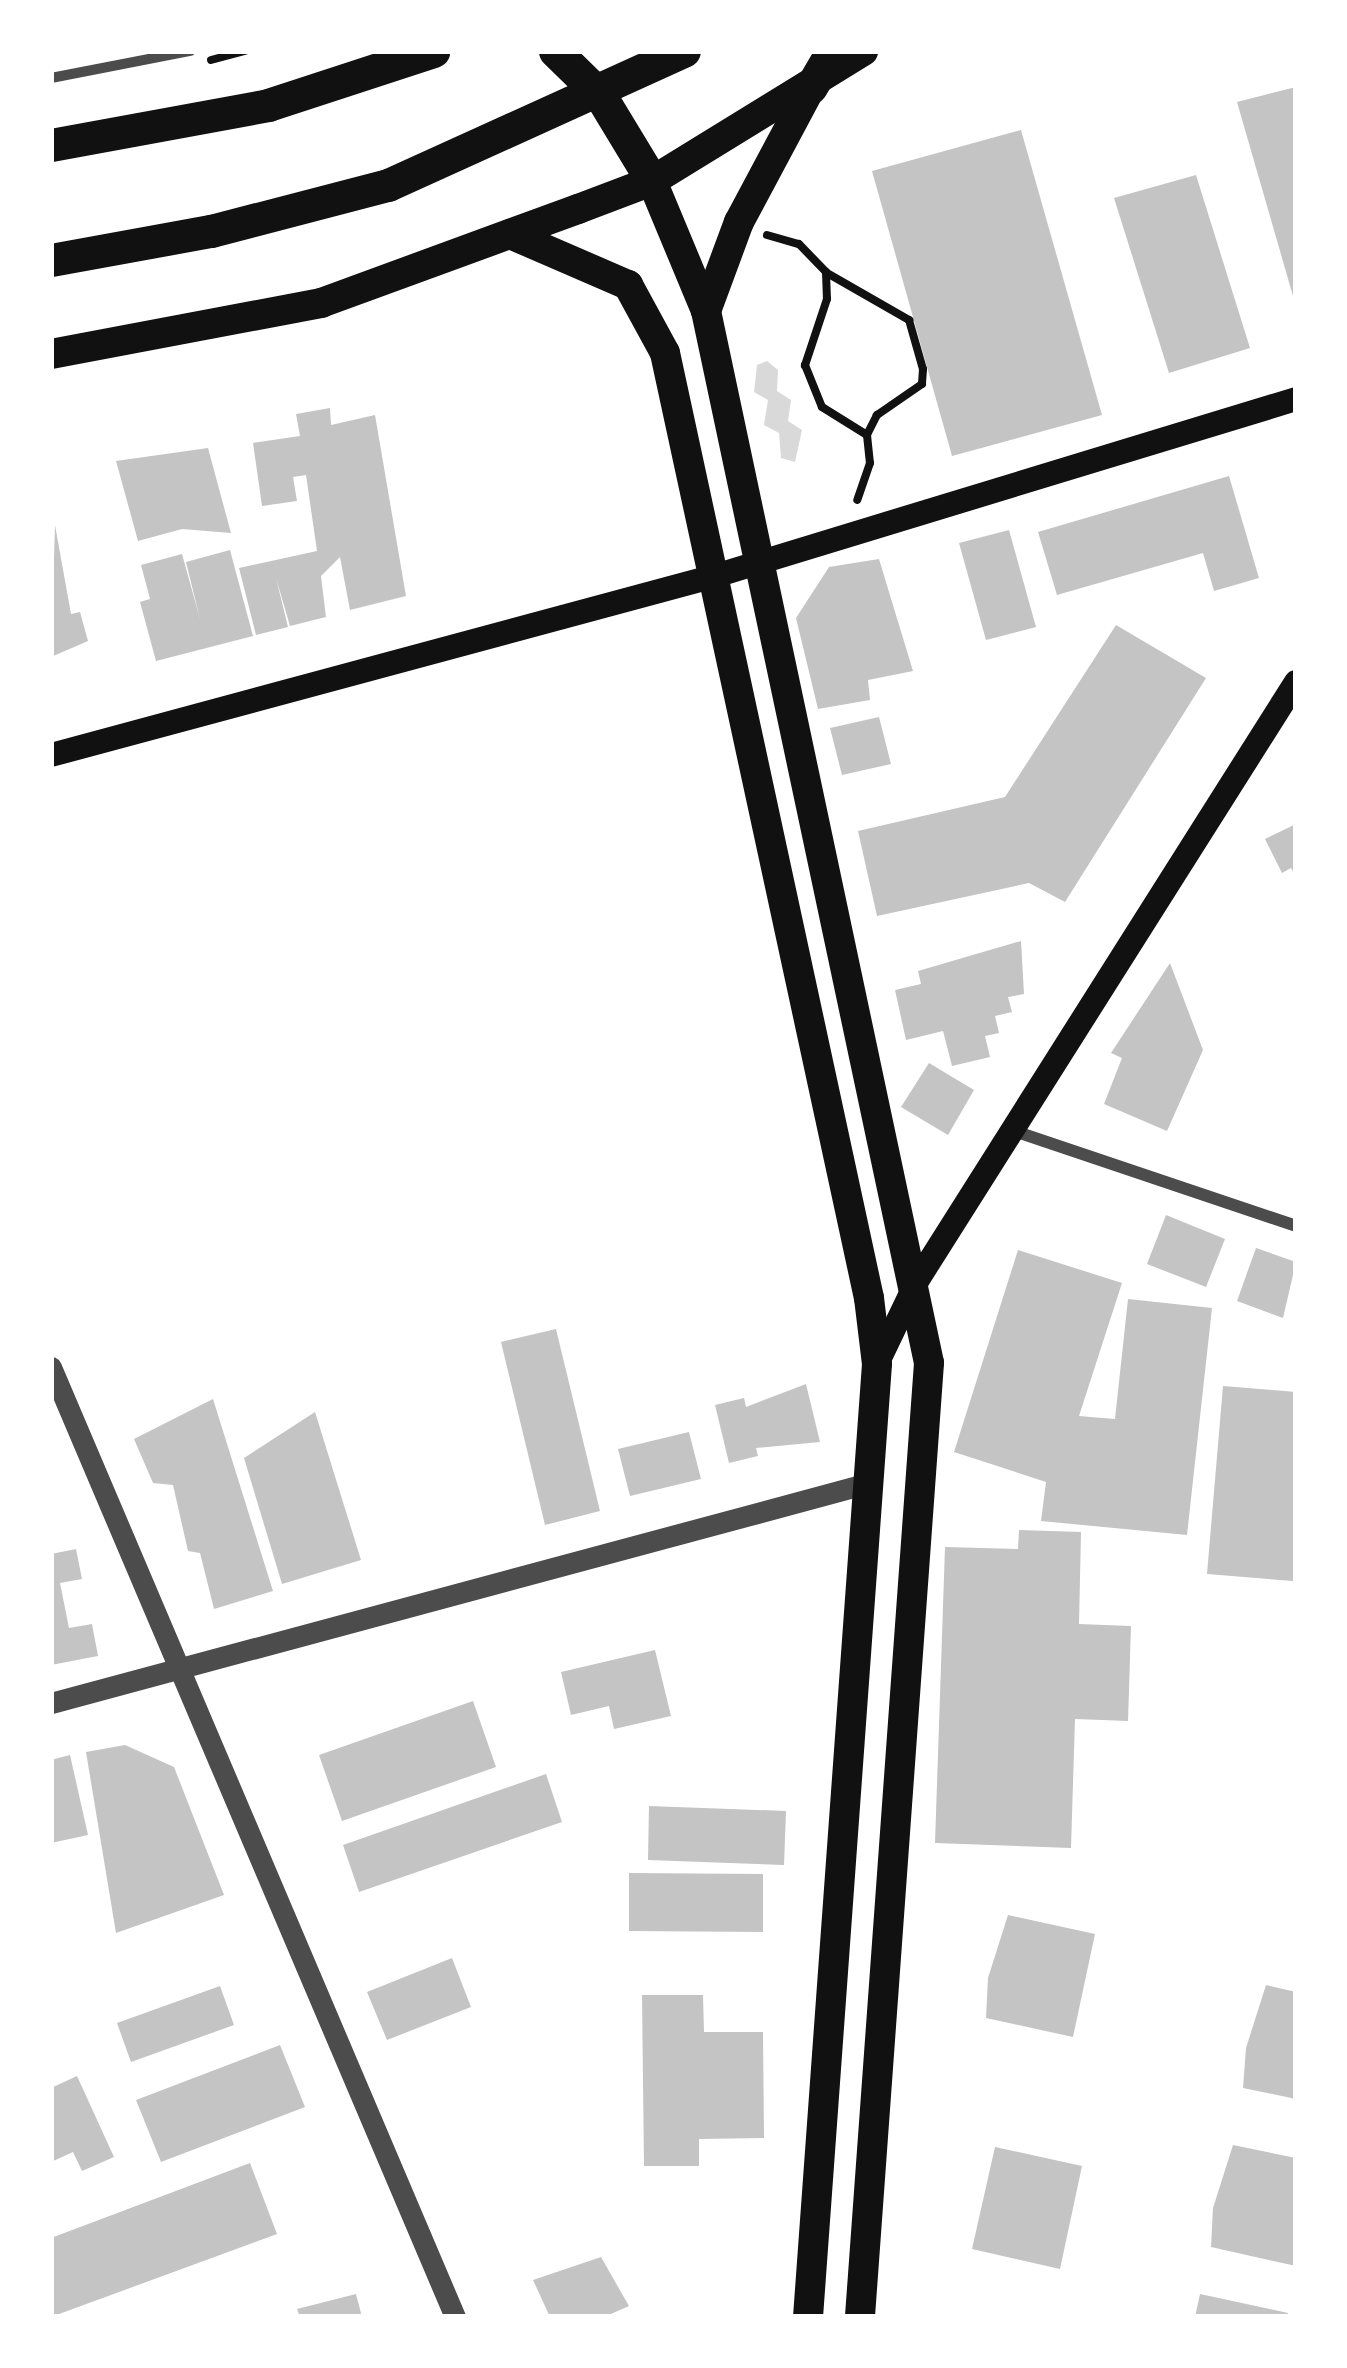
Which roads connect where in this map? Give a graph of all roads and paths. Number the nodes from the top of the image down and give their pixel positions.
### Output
1 (190, 51) edge
2 (433, 51) edge
3 (555, 51) edge
4 (684, 51) edge
5 (832, 51) edge
6 (863, 51) edge
7 (51, 78) edge
8 (811, 87) junction
9 (600, 95) junction
10 (51, 145) edge
11 (652, 181) junction
12 (510, 234) junction
13 (762, 235) dead end
14 (51, 260) edge
15 (826, 272) junction
16 (706, 311) junction
17 (51, 354) edge
18 (1296, 399) edge
19 (867, 435) junction
20 (856, 514) dead end
21 (755, 564) junction
22 (715, 576) junction
23 (1296, 682) edge
24 (51, 755) edge
25 (1014, 1130) junction
26 (1296, 1226) edge
27 (917, 1281) junction
28 (877, 1364) junction
29 (51, 1367) edge
30 (59, 1408) edge
31 (866, 1484) junction
32 (184, 1672) junction
33 (51, 1703) edge
34 (455, 2317) edge
35 (808, 2317) edge
36 (860, 2317) edge

1 - 7 street
2 - 10 highway
3 - 9 highway
4 - 9 highway
5 - 8 highway
6 - 8 main road
8 - 11 main road
8 - 16 main road
9 - 11 highway
9 - 14 highway
11 - 12 main road
11 - 16 main road
12 - 17 main road
12 - 22 main road
13 - 15 path
15 - 19 path
15 - 19 path
16 - 21 main road
18 - 21 main road
19 - 20 path
21 - 22 main road
21 - 27 main road
22 - 24 main road
22 - 28 main road
23 - 25 main road
25 - 26 street
25 - 27 main road
27 - 28 main road
27 - 36 main road
28 - 31 main road
29 - 30 street
30 - 32 street
31 - 32 street
31 - 35 main road
32 - 33 street
32 - 34 street

